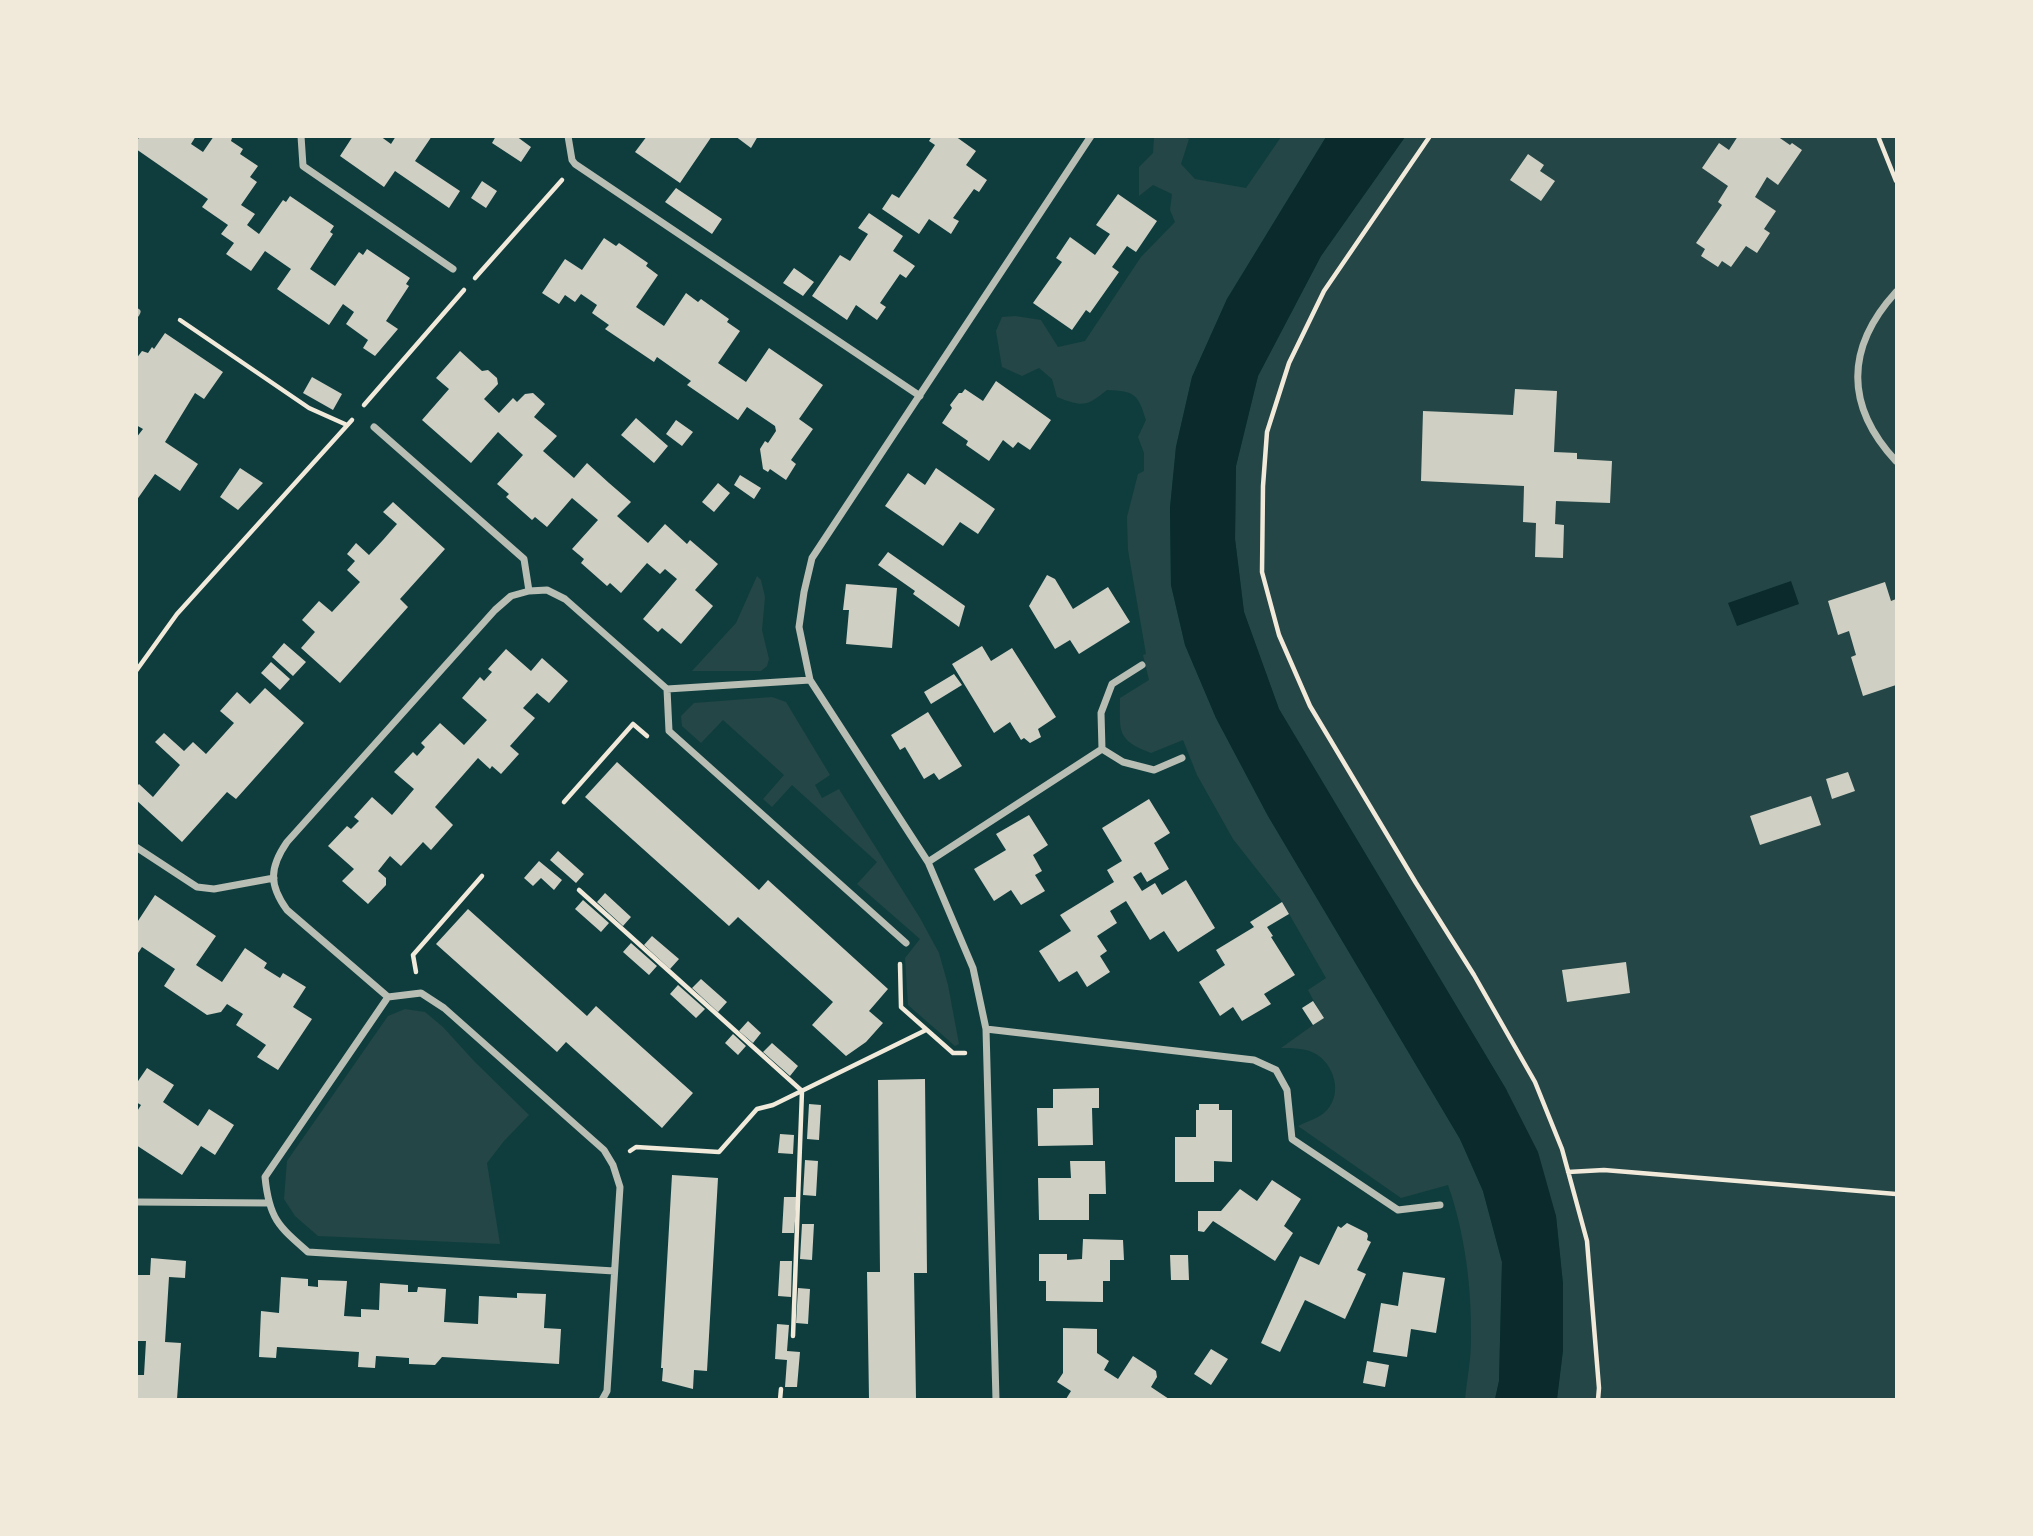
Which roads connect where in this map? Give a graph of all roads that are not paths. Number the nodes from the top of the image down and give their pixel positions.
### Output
1 (301, 136) edge
2 (568, 136) edge
3 (1091, 136) edge
4 (453, 268) dead end
5 (1896, 292) edge
6 (920, 396) junction
7 (373, 427) dead end
8 (1896, 461) edge
9 (529, 590) junction
10 (1142, 665) dead end
11 (810, 680) junction
12 (667, 689) junction
13 (1102, 749) junction
14 (1182, 758) dead end
15 (136, 847) edge
16 (928, 862) junction
17 (274, 877) junction
18 (906, 943) road end
19 (388, 997) junction
20 (986, 1029) junction
21 (136, 1202) edge
22 (268, 1203) junction
23 (1440, 1205) dead end
24 (614, 1271) junction
25 (601, 1399) edge
26 (996, 1399) edge

1 - 4 street
2 - 6 street
3 - 6 street
5 - 8 street
6 - 11 street
7 - 9 street
9 - 12 street
9 - 17 street
10 - 13 street
11 - 12 street
11 - 16 street
12 - 18 street
13 - 14 street
13 - 16 street
15 - 17 street
16 - 20 street
17 - 19 street
19 - 22 street
19 - 24 street
20 - 23 street
20 - 26 street
21 - 22 street
22 - 24 street
24 - 25 street

